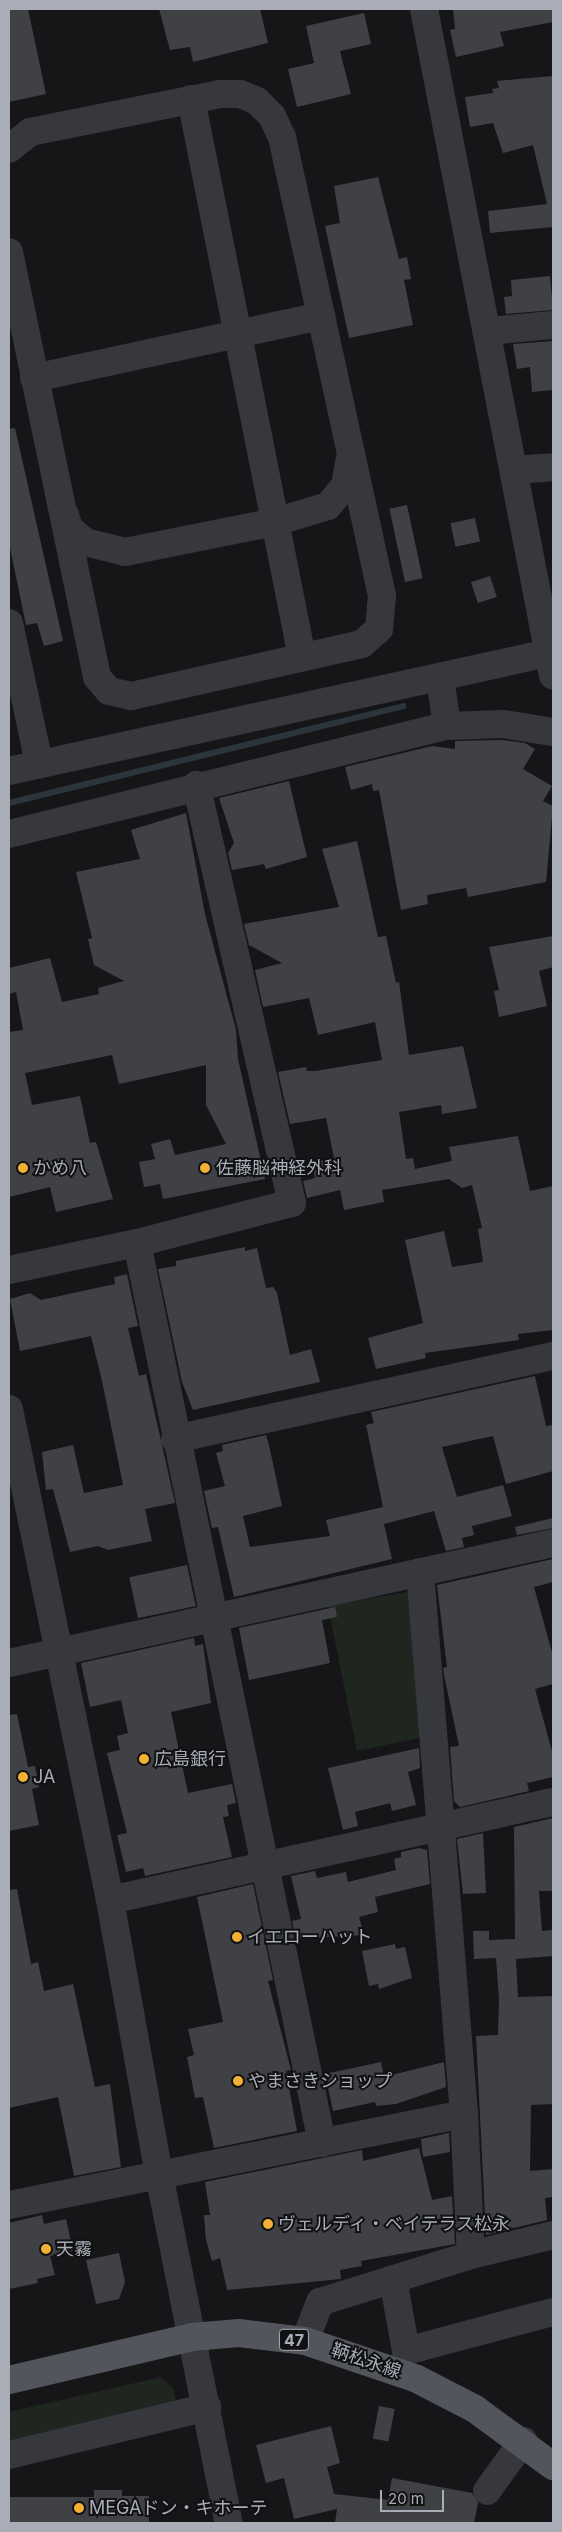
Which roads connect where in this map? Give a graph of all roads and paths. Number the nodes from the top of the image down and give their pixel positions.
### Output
1 (424, 9) edge
2 (191, 99) junction
3 (9, 149) edge
4 (9, 252) edge
5 (320, 316) junction
6 (553, 326) edge
7 (488, 331) junction
8 (238, 336) junction
9 (34, 378) junction
10 (351, 457) junction
11 (553, 467) edge
12 (514, 470) junction
13 (60, 497) junction
14 (274, 522) junction
15 (9, 624) edge
16 (302, 657) junction
17 (551, 664) edge
18 (440, 677) junction
19 (446, 726) junction
20 (553, 732) edge
21 (39, 764) junction
22 (9, 771) edge
23 (196, 785) junction
24 (9, 834) edge
25 (137, 1243) junction
26 (9, 1270) edge
27 (553, 1356) edge
28 (9, 1409) edge
29 (175, 1438) junction
30 (553, 1543) edge
31 (420, 1572) junction
32 (211, 1618) junction
33 (59, 1653) junction
34 (9, 1664) edge
35 (553, 1802) edge
36 (441, 1826) junction
37 (263, 1865) junction
38 (110, 1900) junction
39 (464, 2114) junction
40 (322, 2144) junction
41 (159, 2174) junction
42 (9, 2205) edge
43 (553, 2235) edge
44 (472, 2255) junction
45 (394, 2279) junction
46 (553, 2312) edge
47 (192, 2337) junction
48 (305, 2341) junction
49 (9, 2380) edge
50 (207, 2407) junction
51 (522, 2441) junction
52 (9, 2455) edge
53 (553, 2466) edge
54 (486, 2491) dead end
55 (229, 2523) edge

1 - 7 street
2 - 3 street
2 - 5 street
2 - 8 street
4 - 9 street
5 - 8 street
5 - 10 street
6 - 7 street
7 - 12 street
8 - 9 street
8 - 14 street
9 - 13 street
10 - 14 street
10 - 16 street
11 - 12 street
12 - 17 street
13 - 14 street
13 - 16 street
14 - 16 street
15 - 21 street
17 - 18 street
18 - 19 street
18 - 21 street
19 - 20 street
19 - 23 street
21 - 22 street
23 - 24 street
23 - 25 street
25 - 26 street
25 - 29 street
27 - 29 street
28 - 33 street
29 - 32 street
30 - 31 street
31 - 32 street
31 - 36 street
32 - 33 street
32 - 37 street
33 - 34 street
33 - 38 street
35 - 36 street
36 - 37 street
36 - 39 street
37 - 38 street
37 - 40 street
38 - 41 street
39 - 40 street
39 - 44 street
40 - 41 street
41 - 42 street
41 - 47 street
43 - 44 street
44 - 45 street
45 - 46 street
45 - 48 street
47 - 48 main road, 鞆松永線 / 47
47 - 49 main road, 鞆松永線 / 47
47 - 50 street
48 - 51 main road, 鞆松永線 / 47
50 - 52 street
50 - 55 street
51 - 53 main road, 鞆松永線 / 47
51 - 54 street

